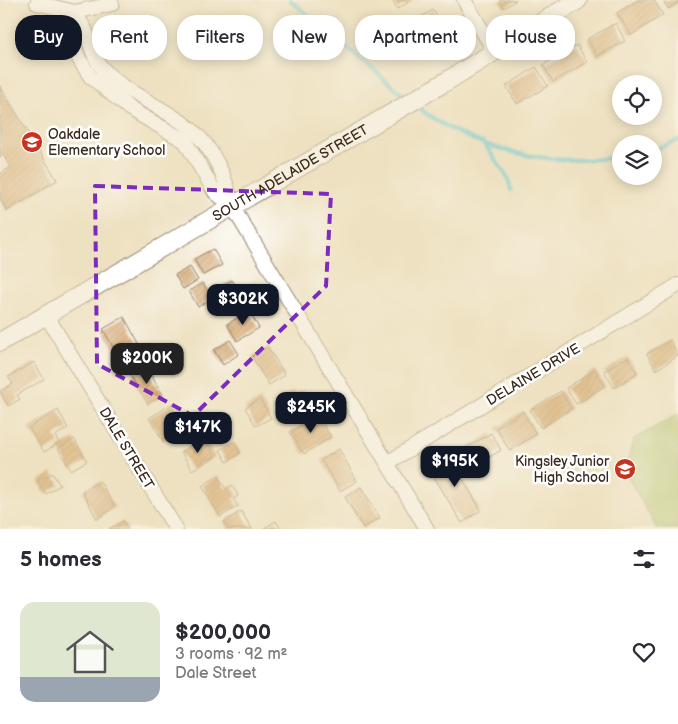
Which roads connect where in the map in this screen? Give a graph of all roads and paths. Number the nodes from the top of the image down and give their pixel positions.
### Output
1 (464, 0) edge
2 (578, 0) edge
3 (37, 3) dead end
4 (112, 4) dead end
5 (75, 12) junction
6 (554, 15) edge
7 (486, 37) edge
8 (486, 57) edge
9 (120, 82) junction
10 (110, 93) junction
11 (157, 116) junction
12 (232, 206) junction
13 (678, 285) edge
14 (46, 315) junction
15 (0, 342) edge
16 (387, 463) junction
17 (176, 529) edge
18 (428, 529) edge

1 - 7 street
2 - 6 street, SOUTH ADELAIDE STREET
3 - 5 street
4 - 5 street
5 - 9 street
5 - 10 street
8 - 12 street, SOUTH ADELAIDE STREET
9 - 10 street
9 - 11 street
10 - 11 street
11 - 12 street
12 - 14 street, SOUTH ADELAIDE STREET
12 - 16 street
13 - 16 street, DELAINE DRIVE
14 - 15 street, SOUTH ADELAIDE STREET
14 - 17 street, DALE STREET
16 - 18 street

